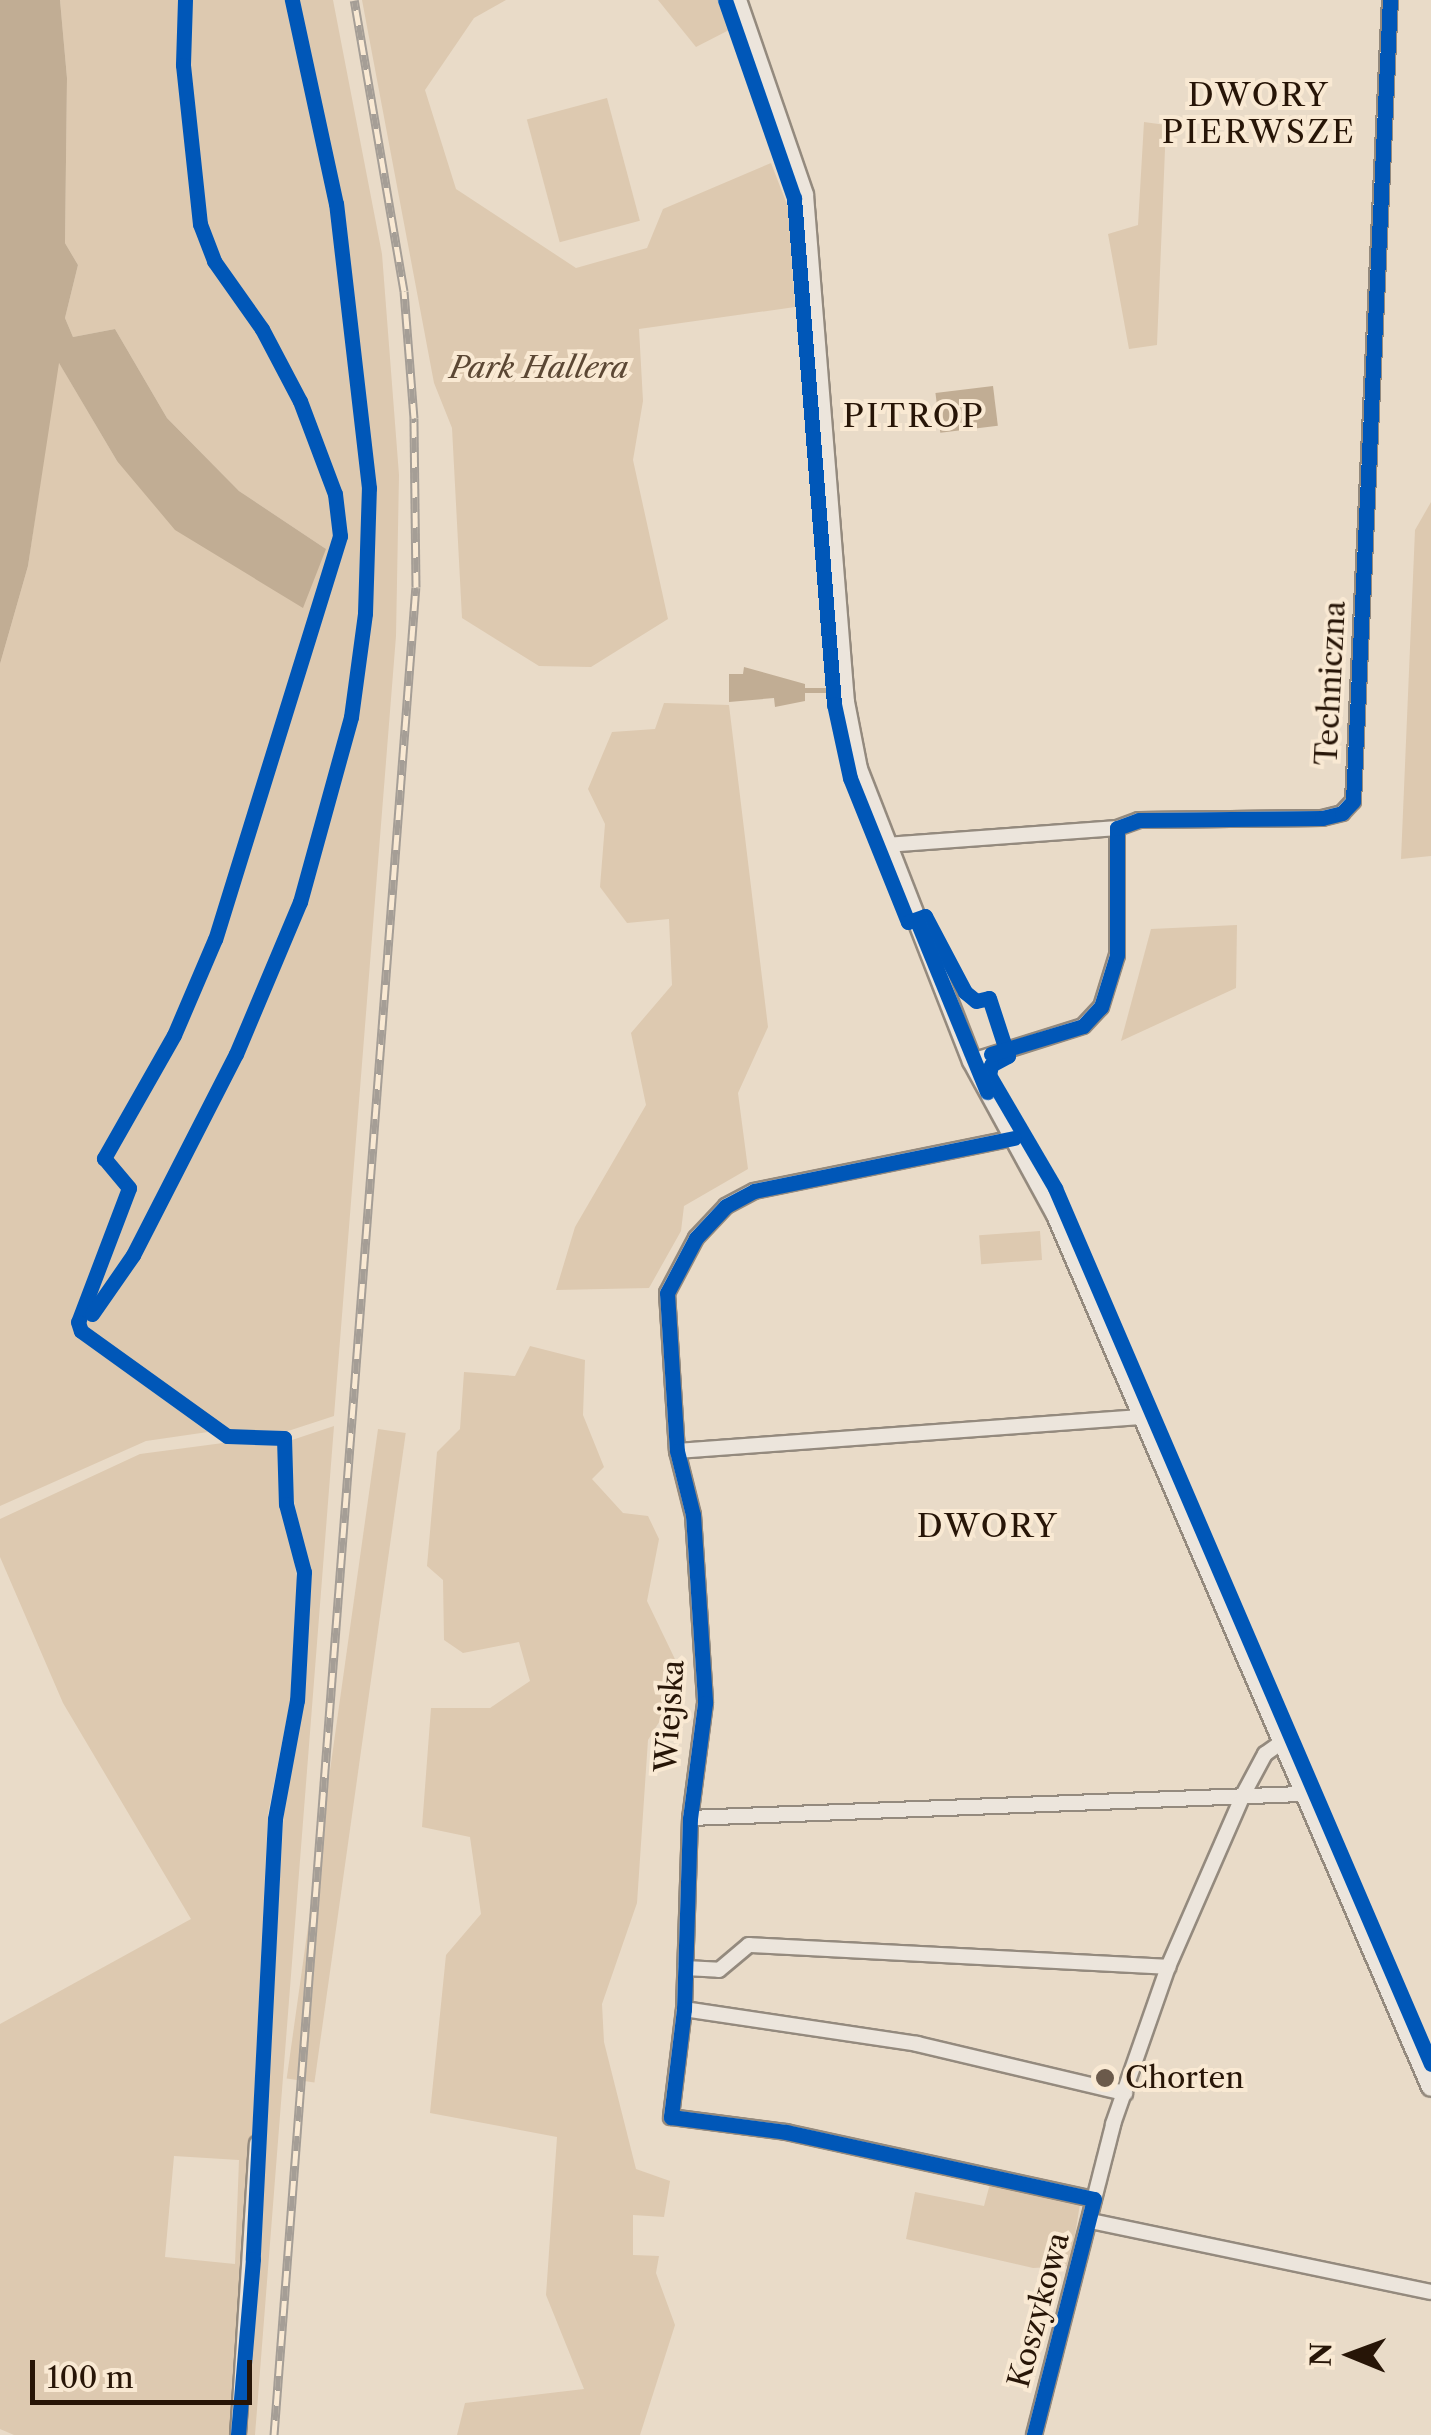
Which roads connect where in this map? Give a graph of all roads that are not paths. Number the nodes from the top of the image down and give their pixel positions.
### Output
1 (736, 0) edge
2 (1390, 0) edge
3 (1118, 828) junction
4 (886, 844) junction
5 (972, 1061) junction
6 (1014, 1138) junction
7 (1144, 1417) junction
8 (677, 1450) junction
9 (1280, 1743) junction
10 (1302, 1794) junction
11 (1242, 1795) junction
12 (690, 1818) junction
13 (1168, 1967) junction
14 (685, 1968) junction
15 (684, 2009) junction
16 (1431, 2087) edge
17 (1125, 2093) junction
18 (257, 2144) dead end
19 (1094, 2199) junction
20 (1091, 2221) junction
21 (1431, 2292) edge
22 (238, 2435) edge
23 (1034, 2435) edge

1 - 4 street
2 - 3 street, Techniczna
3 - 4 street, Techniczna
3 - 5 street
4 - 5 street
5 - 6 street
6 - 7 street
6 - 8 street, Wiejska
7 - 8 street
7 - 9 street
8 - 12 street, Wiejska
9 - 10 street
9 - 11 street, Koszykowa
10 - 11 street
10 - 16 street
11 - 12 street
11 - 13 street, Koszykowa
12 - 14 street, Wiejska
13 - 14 street
13 - 17 street, Koszykowa
14 - 15 street, Wiejska
15 - 17 street
15 - 19 street, Wiejska
17 - 19 street, Koszykowa
18 - 22 street
19 - 20 street, Koszykowa
20 - 21 street
20 - 23 street, Koszykowa

